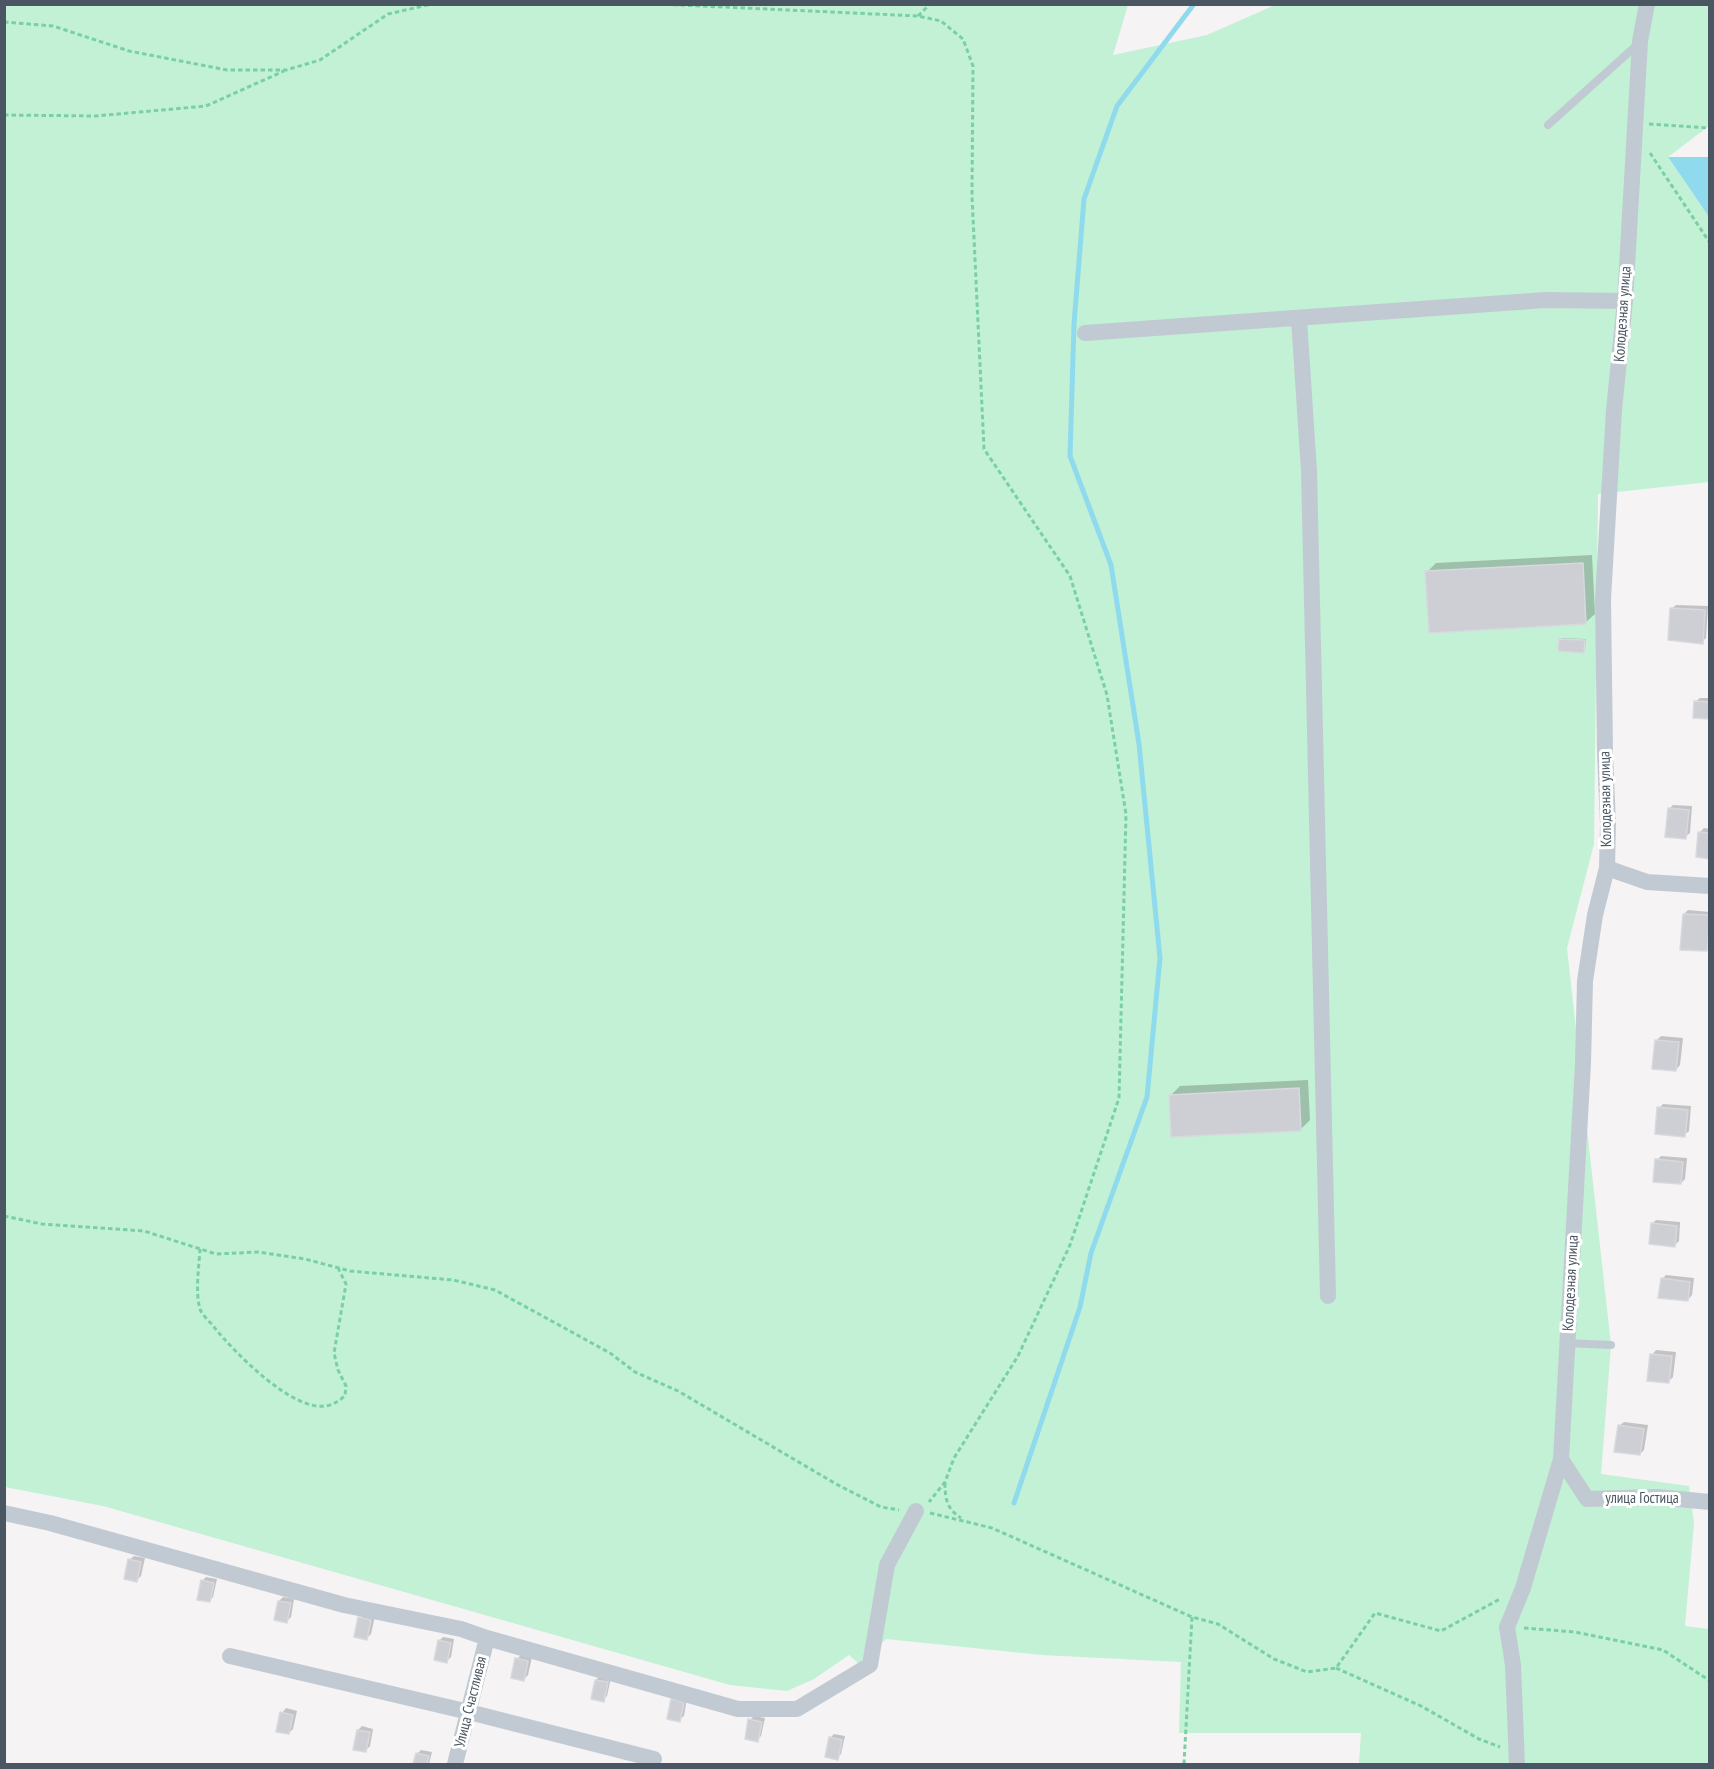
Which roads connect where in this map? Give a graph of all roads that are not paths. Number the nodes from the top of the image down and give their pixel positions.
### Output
1 (1647, 4) edge
2 (1640, 41) junction
3 (1548, 125) dead end
4 (1625, 301) junction
5 (1299, 319) junction
6 (1085, 333) dead end
7 (1607, 868) junction
8 (1710, 885) edge
9 (1328, 1296) dead end
10 (1568, 1343) junction
11 (1611, 1345) dead end
12 (1561, 1459) junction
13 (1710, 1502) edge
14 (916, 1511) road end
15 (4, 1513) edge
16 (487, 1638) junction
17 (230, 1656) dead end
18 (469, 1712) junction
19 (654, 1759) dead end
20 (1516, 1759) edge
21 (455, 1764) edge

1 - 2 street, Колодезная улица
2 - 3 lane
2 - 4 street, Колодезная улица
4 - 5 street
4 - 7 street, Колодезная улица
5 - 6 street
5 - 9 street
7 - 8 street
7 - 10 street, Колодезная улица
10 - 11 lane
10 - 12 street, Колодезная улица
12 - 13 street, улица Гостица
12 - 20 street, Колодезная улица
14 - 16 street
15 - 16 street
16 - 18 street, Улица Счастливая
17 - 18 street
18 - 19 street
18 - 21 street, Улица Счастливая

